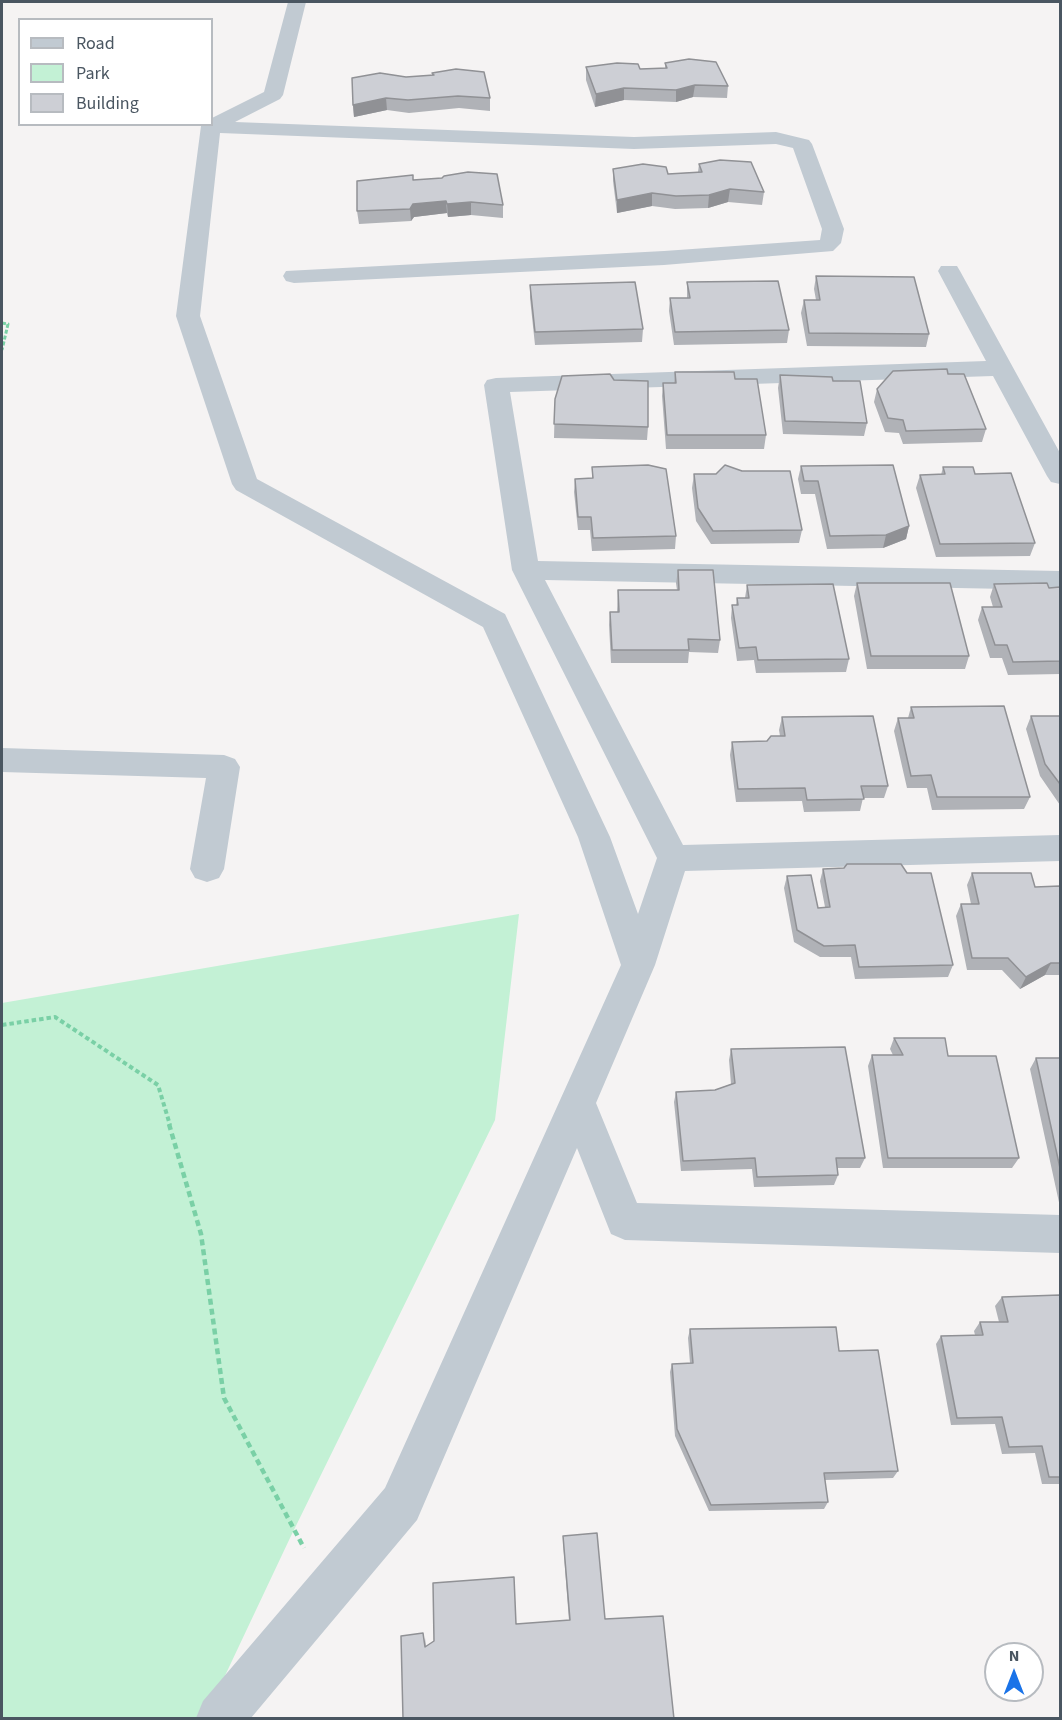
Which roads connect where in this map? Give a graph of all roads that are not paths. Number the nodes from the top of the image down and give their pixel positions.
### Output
1 (297, 2) edge
2 (213, 125) edge
3 (211, 126) joint
4 (949, 271) dead end
5 (294, 276) dead end
6 (1002, 368) junction
7 (1060, 476) edge
8 (526, 570) junction
9 (1060, 580) edge
10 (2, 760) edge
11 (1060, 848) edge
12 (673, 858) junction
13 (207, 869) dead end
14 (638, 965) junction
15 (578, 1102) junction
16 (1060, 1234) edge
17 (220, 1719) edge

1 - 2 street
3 - 5 street
3 - 14 street
4 - 6 street
6 - 7 street
6 - 8 street
8 - 9 street
8 - 12 street
10 - 13 street
11 - 12 street
12 - 14 street
14 - 15 street
15 - 16 street
15 - 17 street

